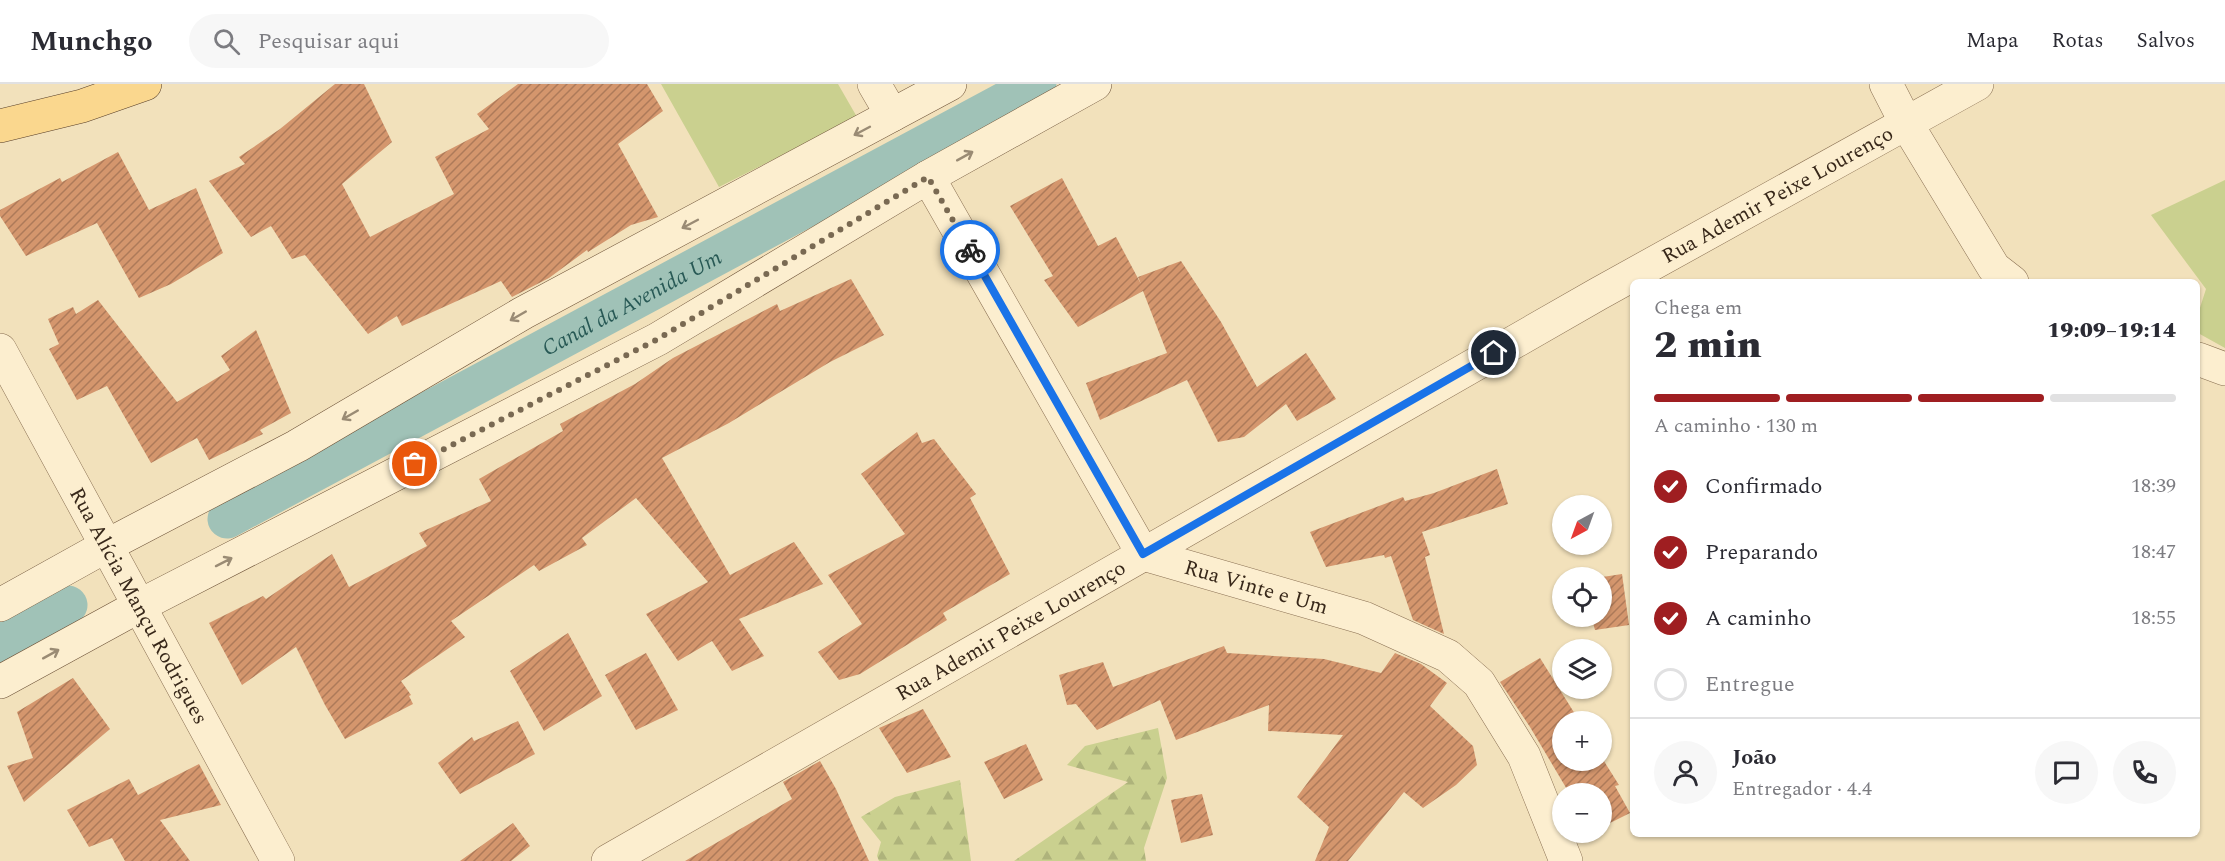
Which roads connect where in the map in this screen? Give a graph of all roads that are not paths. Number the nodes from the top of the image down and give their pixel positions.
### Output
1 (145, 84) edge
2 (874, 84) edge
3 (950, 84) edge
4 (1095, 84) edge
5 (1886, 84) edge
6 (1977, 84) edge
7 (892, 115) junction
8 (1906, 123) junction
9 (0, 126) edge
10 (928, 177) junction
11 (2008, 279) edge
12 (0, 350) edge
13 (2200, 360) edge
14 (2225, 369) edge
15 (1143, 554) junction
16 (123, 576) junction
17 (0, 605) edge
18 (0, 682) edge
19 (278, 861) edge
20 (608, 861) edge
21 (1566, 861) edge

1 - 9 main road
2 - 7 street
3 - 7 street
10 -> 4 street
5 - 8 street
6 - 8 street, Rua Ademir Peixe Lourenço
7 -> 16 street
8 - 11 street
8 - 15 street, Rua Ademir Peixe Lourenço
10 - 15 street
16 -> 10 street
12 - 16 street, Rua Alícia Mançu Rodrigues
13 - 14 street
15 - 20 street, Rua Ademir Peixe Lourenço
15 - 21 street, Rua Vinte e Um
16 - 17 street
18 -> 16 street
16 - 19 street, Rua Alícia Mançu Rodrigues

